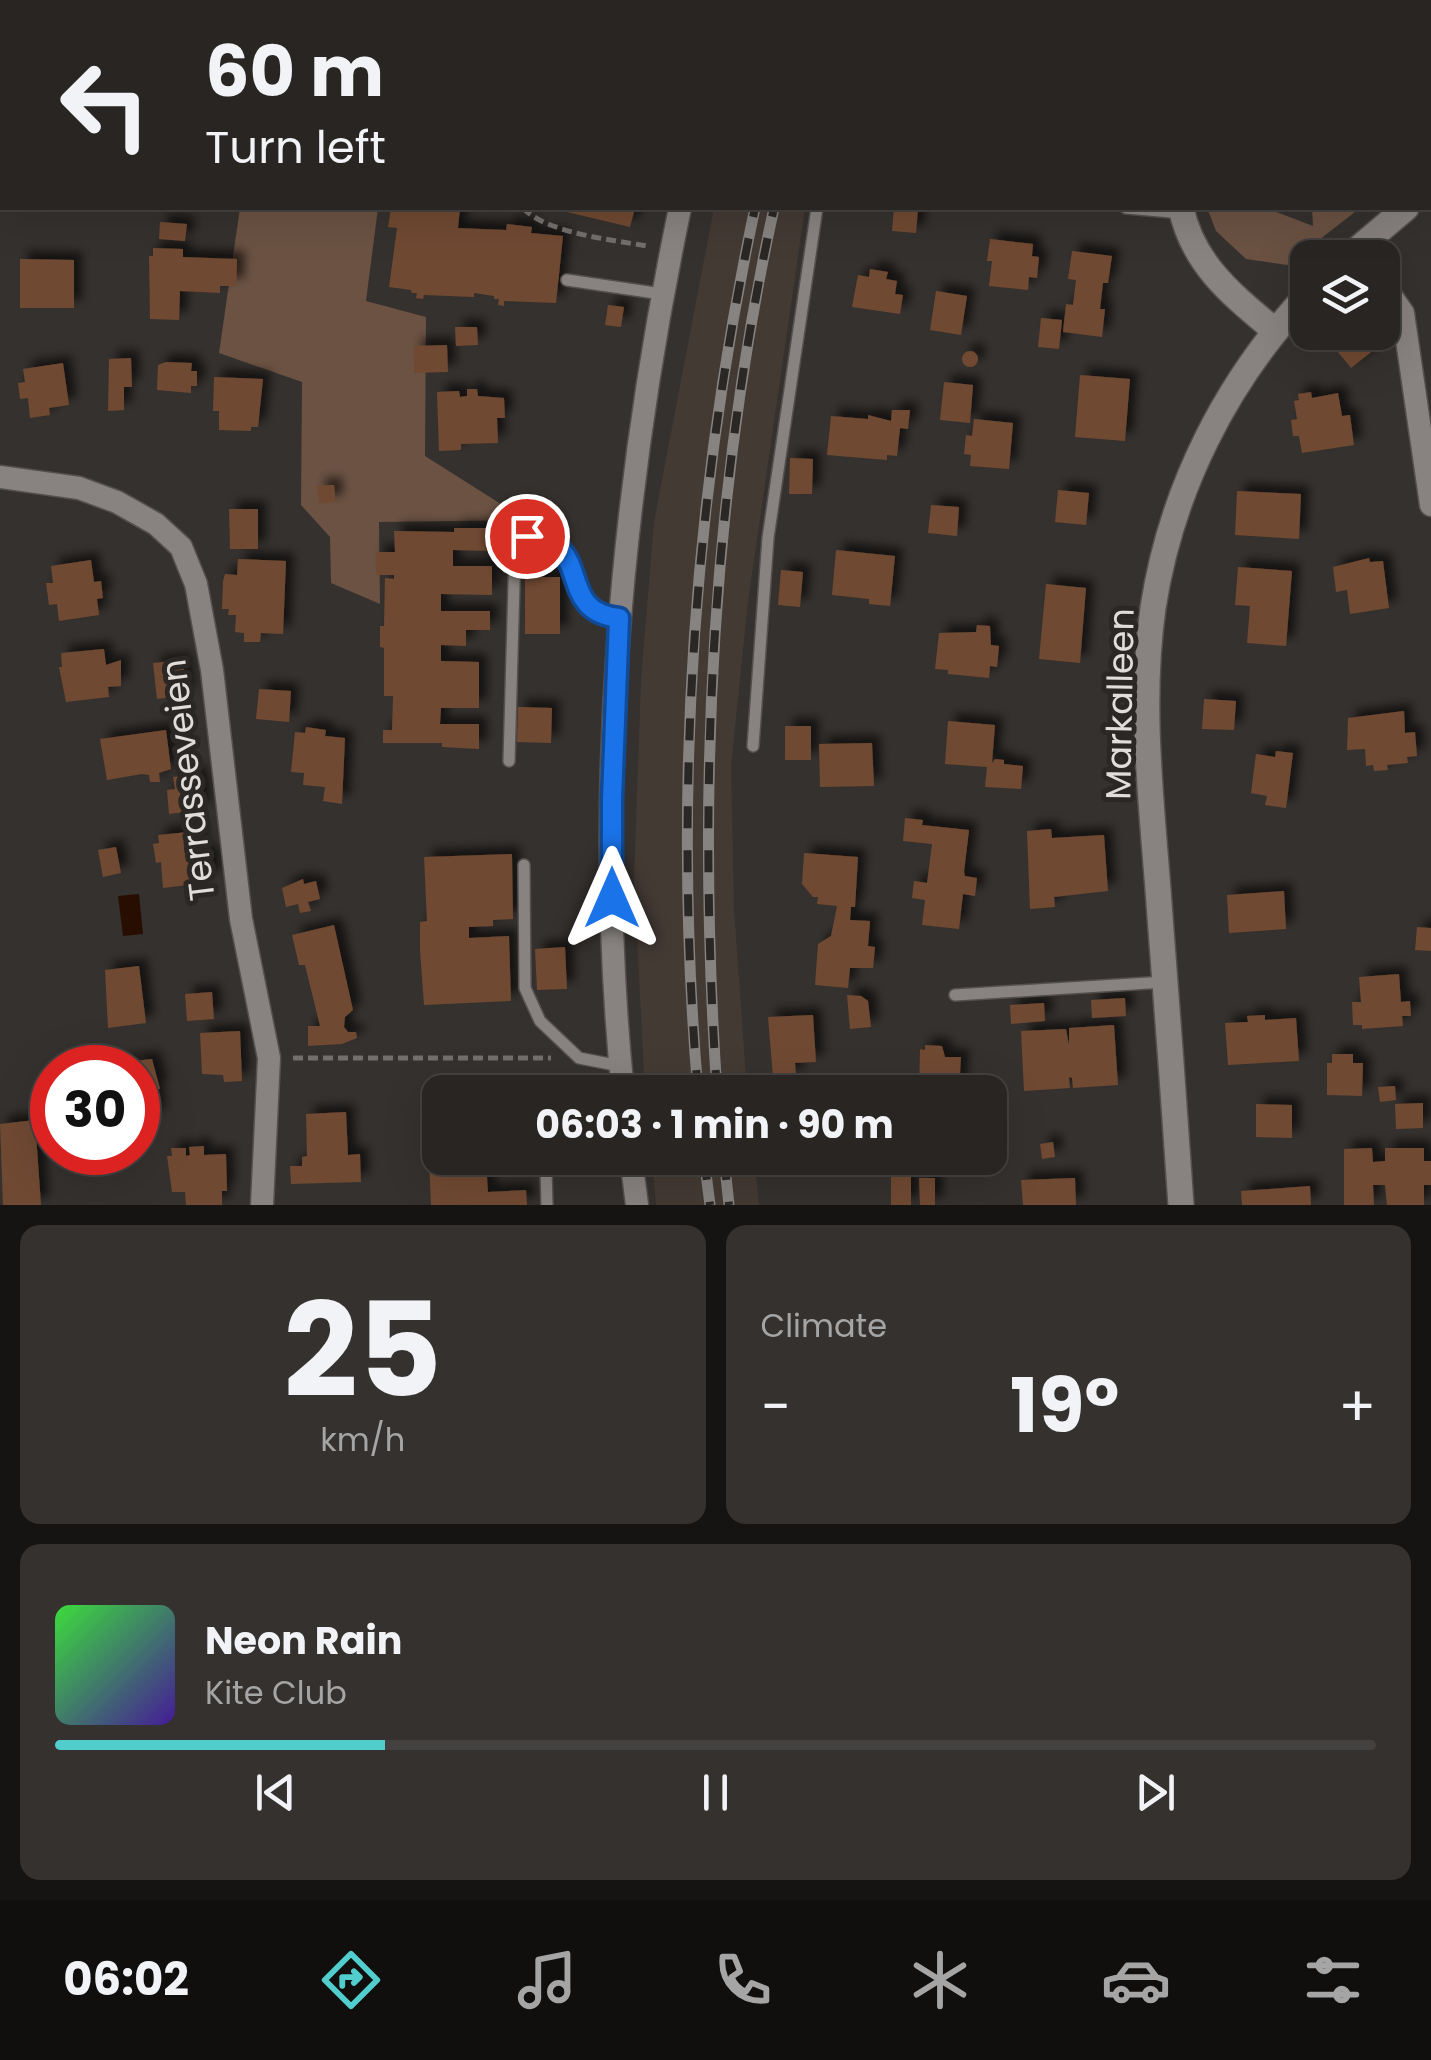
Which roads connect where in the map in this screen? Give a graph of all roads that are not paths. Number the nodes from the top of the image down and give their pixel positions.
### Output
1 (680, 210) edge
2 (817, 210) edge
3 (1182, 210) edge
4 (1404, 210) edge
5 (1371, 240) edge
6 (567, 280) dead end
7 (662, 294) junction
8 (1400, 309) edge
9 (1290, 313) edge
10 (1274, 330) junction
11 (0, 477) edge
12 (1431, 505) edge
13 (619, 618) junction
14 (754, 746) dead end
15 (509, 761) dead end
16 (524, 866) dead end
17 (1165, 982) junction
18 (955, 995) dead end
19 (620, 1066) junction
20 (621, 1075) edge
21 (546, 1175) edge
22 (633, 1175) edge
23 (262, 1205) edge
24 (547, 1205) edge
25 (637, 1205) edge
26 (1181, 1205) edge

1 - 7 street
2 - 14 lane
3 - 10 main road
4 - 5 main road
6 - 7 lane
7 - 13 street
8 - 12 street
9 - 10 main road, Markalleen
10 - 17 main road, Markalleen
11 - 23 street, Terrasseveien
13 - 15 lane
13 - 19 street
16 - 19 lane
17 - 18 lane
17 - 26 main road, Markalleen
19 - 20 street
21 - 24 lane
22 - 25 street

